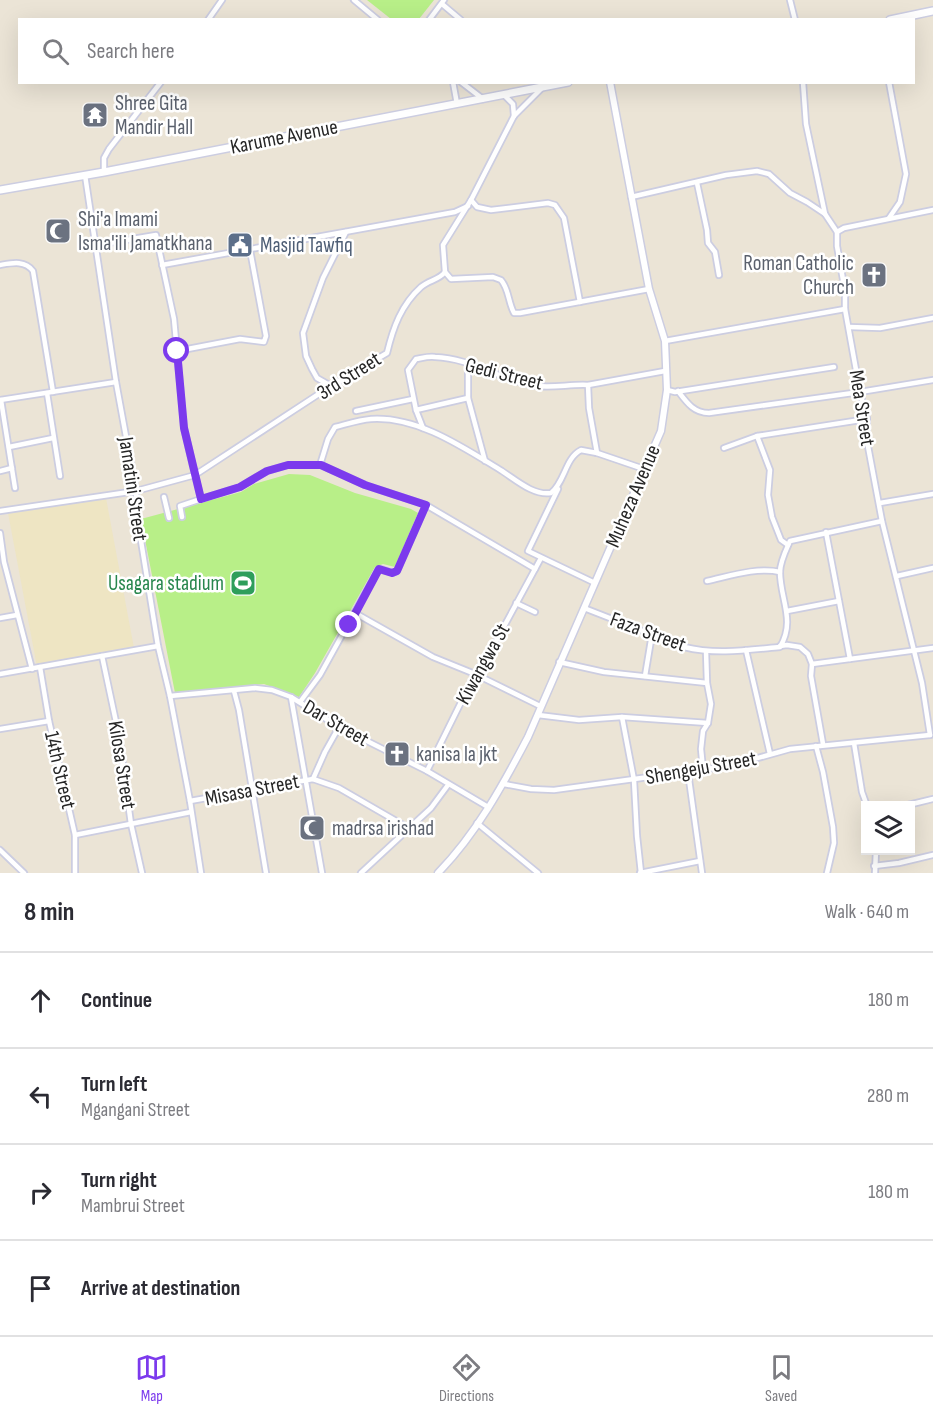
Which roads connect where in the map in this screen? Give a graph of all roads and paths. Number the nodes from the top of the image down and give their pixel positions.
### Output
1 (222, 0) edge
2 (354, 0) edge
3 (790, 0) edge
4 (443, 2) edge
5 (933, 11) edge
6 (209, 18) edge
7 (376, 18) edge
8 (431, 18) edge
9 (459, 18) edge
10 (794, 18) edge
11 (900, 18) edge
12 (159, 84) edge
13 (453, 84) edge
14 (464, 84) edge
15 (558, 84) edge
16 (610, 84) edge
17 (802, 84) edge
18 (889, 84) edge
19 (542, 87) junction
20 (506, 96) junction
21 (483, 99) junction
22 (457, 105) junction
23 (514, 116) junction
24 (104, 172) junction
25 (85, 175) junction
26 (697, 183) junction
27 (0, 190) edge
28 (631, 198) junction
29 (471, 200) junction
30 (468, 206) junction
31 (933, 210) edge
32 (825, 214) junction
33 (889, 218) junction
34 (346, 232) junction
35 (837, 232) junction
36 (97, 245) junction
37 (250, 250) junction
38 (0, 265) edge
39 (162, 265) junction
40 (445, 272) junction
41 (719, 275) dead end
42 (649, 289) junction
43 (580, 302) junction
44 (845, 309) junction
45 (933, 318) edge
46 (849, 327) junction
47 (665, 341) junction
48 (177, 351) junction
49 (468, 364) junction
50 (834, 367) dead end
51 (665, 371) junction
52 (933, 380) edge
53 (116, 382) junction
54 (588, 385) junction
55 (331, 386) junction
56 (667, 390) junction
57 (678, 391) junction
58 (50, 392) junction
59 (860, 392) junction
60 (468, 398) junction
61 (413, 399) junction
62 (1, 400) edge
63 (416, 410) junction
64 (356, 411) dead end
65 (867, 419) junction
66 (423, 429) junction
67 (757, 436) junction
68 (53, 438) junction
69 (9, 447) junction
70 (724, 448) dead end
71 (597, 453) junction
72 (486, 462) junction
73 (320, 465) junction
74 (12, 468) junction
75 (644, 470) junction
76 (0, 471) edge
77 (195, 475) junction
78 (60, 476) dead end
79 (559, 486) junction
80 (15, 489) dead end
81 (136, 491) junction
82 (933, 494) edge
83 (164, 497) dead end
84 (201, 499) junction
85 (880, 503) junction
86 (426, 505) junction
87 (0, 511) edge
88 (169, 518) dead end
89 (182, 518) dead end
90 (882, 521) junction
91 (826, 532) junction
92 (0, 533) edge
93 (788, 545) junction
94 (541, 558) junction
95 (2, 562) edge
96 (933, 568) edge
97 (535, 569) junction
98 (780, 572) junction
99 (897, 576) junction
100 (706, 581) dead end
101 (595, 583) junction
102 (839, 601) junction
103 (516, 603) junction
104 (584, 608) junction
105 (787, 611) junction
106 (535, 612) dead end
107 (355, 613) junction
108 (17, 615) junction
109 (0, 618) edge
110 (652, 634) junction
111 (158, 646) junction
112 (780, 646) junction
113 (933, 648) edge
114 (746, 650) junction
115 (706, 651) junction
116 (914, 652) junction
117 (102, 656) junction
118 (850, 659) junction
119 (559, 662) junction
120 (812, 664) junction
121 (40, 667) junction
122 (32, 669) junction
123 (0, 674) edge
124 (475, 674) junction
125 (645, 676) junction
126 (707, 683) junction
127 (234, 691) junction
128 (170, 696) junction
129 (291, 697) junction
130 (300, 702) junction
131 (540, 706) junction
132 (538, 715) junction
133 (622, 717) junction
134 (49, 721) junction
135 (708, 723) junction
136 (339, 727) junction
137 (0, 729) edge
138 (931, 735) edge
139 (854, 743) junction
140 (823, 744) junction
141 (816, 746) junction
142 (770, 754) junction
143 (703, 769) junction
144 (427, 771) junction
145 (688, 772) junction
146 (313, 778) junction
147 (304, 779) junction
148 (634, 780) junction
149 (504, 784) junction
150 (448, 785) junction
151 (252, 788) junction
152 (933, 800) edge
153 (190, 801) junction
154 (864, 801) edge
155 (915, 804) edge
156 (488, 807) junction
157 (191, 812) junction
158 (477, 823) junction
159 (131, 824) junction
160 (410, 829) junction
161 (75, 835) junction
162 (0, 850) edge
163 (875, 855) edge
164 (933, 855) edge
165 (700, 861) junction
166 (874, 866) junction
167 (24, 873) edge
168 (75, 873) edge
169 (142, 873) edge
170 (201, 873) edge
171 (266, 873) edge
172 (322, 873) edge
173 (361, 873) edge
174 (438, 873) edge
175 (538, 873) edge
176 (639, 873) edge
177 (702, 873) edge
178 (827, 873) edge
179 (875, 873) edge

1 - 6 street
2 - 7 street
3 - 10 street
4 - 8 street
4 - 9 street
5 - 11 main road
12 - 24 street
13 - 22 street
14 - 21 street
15 - 19 main road, Karume Avenue
16 - 28 street, Muheza Avenue
17 - 32 street, Mea Street
18 - 33 street
19 - 20 main road, Karume Avenue
19 - 23 street
20 - 21 main road, Karume Avenue
20 - 23 street
21 - 22 main road, Karume Avenue
22 - 24 main road, Karume Avenue
23 - 29 street
24 - 25 main road, Karume Avenue
25 - 27 main road, Karume Avenue
25 - 36 street, Jamatini Street
26 - 28 street
26 - 32 street
26 - 41 street
28 - 42 street, Muheza Avenue
29 - 30 street
29 - 43 street
30 - 34 street
30 - 40 street
31 - 33 street
32 - 35 street, Mea Street
33 - 35 street
34 - 37 street
34 - 55 street
35 - 44 street, Mea Street
36 - 39 street
36 - 53 street, Jamatini Street
37 - 39 street
37 - 48 street
38 - 58 street
39 - 48 street
40 - 43 street
40 - 55 street, 3rd Street
42 - 43 street
42 - 47 street, Muheza Avenue
44 - 46 street, Mea Street
44 - 47 street
45 - 46 street
46 - 59 street, Mea Street
47 - 51 street, Muheza Avenue
48 - 77 street
49 - 54 street, Gedi Street
49 - 60 street
49 - 61 street, Gedi Street
50 - 57 street
51 - 54 street, Gedi Street
51 - 56 street, Muheza Avenue
52 - 59 street
53 - 58 street
53 - 81 street, Jamatini Street
54 - 71 street
55 - 77 street, 3rd Street
56 - 57 street
56 - 75 street, Muheza Avenue
57 - 59 street
58 - 62 street
58 - 68 street
59 - 65 street, Mea Street
60 - 63 street
60 - 72 street
61 - 63 street, Gedi Street
61 - 64 street
62 - 69 street
63 - 66 street, Gedi Street
65 - 67 street
65 - 85 street, Mea Street
66 - 72 street
66 - 73 street
67 - 70 street
67 - 93 street
68 - 69 street
68 - 78 street
69 - 74 street
71 - 75 street
71 - 79 street
72 - 79 street
73 - 84 street
73 - 86 street
74 - 76 street
74 - 80 street
75 - 101 street, Muheza Avenue
77 - 81 street, 3rd Street
77 - 84 street
79 - 94 street
81 - 87 street
81 - 111 street, Jamatini Street
82 - 85 street
83 - 88 street
84 - 89 street
85 - 90 street, Mea Street
86 - 97 street
86 - 107 street
90 - 91 street
90 - 99 street, Mea Street
91 - 93 street
91 - 102 street
92 - 95 street
93 - 98 street
94 - 97 street, Kiwangwa St
94 - 101 street
95 - 108 street
96 - 99 street
97 - 103 street, Kiwangwa St
98 - 100 street
98 - 105 street
99 - 116 street, Mea Street
101 - 104 street, Muheza Avenue
102 - 105 street
102 - 118 street
103 - 106 street
103 - 124 street, Kiwangwa St
104 - 110 street, Faza Street
104 - 119 street, Muheza Avenue
105 - 112 street
107 - 124 street
107 - 130 street
108 - 109 street
108 - 122 street
110 - 115 street, Faza Street
110 - 125 street
111 - 117 street
111 - 128 street, Jamatini Street
112 - 114 street, Faza Street
112 - 120 street
113 - 116 street
114 - 115 street, Faza Street
114 - 142 street
115 - 126 street
116 - 118 street
116 - 138 street, Mea Street
117 - 121 street
117 - 159 street, Kilosa Street
118 - 120 street
119 - 125 street
119 - 131 street, Muheza Avenue
120 - 140 street
121 - 122 street
121 - 134 street, 14th Street
122 - 123 street
124 - 131 street
124 - 144 street, Kiwangwa St
125 - 126 street
126 - 135 street
127 - 128 street, Dar Street
127 - 129 street, Dar Street
127 - 151 street
128 - 153 street, Jamatini Street
129 - 130 street, Dar Street
129 - 147 street
130 - 136 street, Dar Street
131 - 132 street, Muheza Avenue
132 - 133 street
132 - 149 street, Muheza Avenue
133 - 135 street
133 - 148 street
134 - 137 street
134 - 161 street, 14th Street
135 - 143 street
136 - 144 street, Dar Street
136 - 146 street
138 - 139 street, Shengeju Street
139 - 140 street, Shengeju Street
139 - 154 street
140 - 141 street, Shengeju Street
141 - 142 street, Shengeju Street
141 - 178 street
142 - 143 street, Shengeju Street
143 - 145 street, Shengeju Street
144 - 150 street, Dar Street
145 - 148 street, Shengeju Street
145 - 165 street
146 - 147 street, Misasa Street
146 - 160 street, Misasa Street
147 - 151 street, Misasa Street
147 - 172 street
148 - 149 street, Shengeju Street
148 - 176 street
149 - 156 street, Muheza Avenue
150 - 156 street, Dar Street
150 - 160 street
151 - 153 street, Misasa Street
151 - 171 street
152 - 155 street
153 - 157 street, Jamatini Street
156 - 158 street, Muheza Avenue
157 - 159 street
157 - 170 street, Jamatini Street
158 - 174 street, Muheza Avenue
158 - 175 street
159 - 161 street
159 - 169 street, Kilosa Street
160 - 173 street
161 - 168 street, 14th Street
162 - 167 street
163 - 166 street
164 - 166 street
165 - 176 street
165 - 177 street
166 - 179 street

